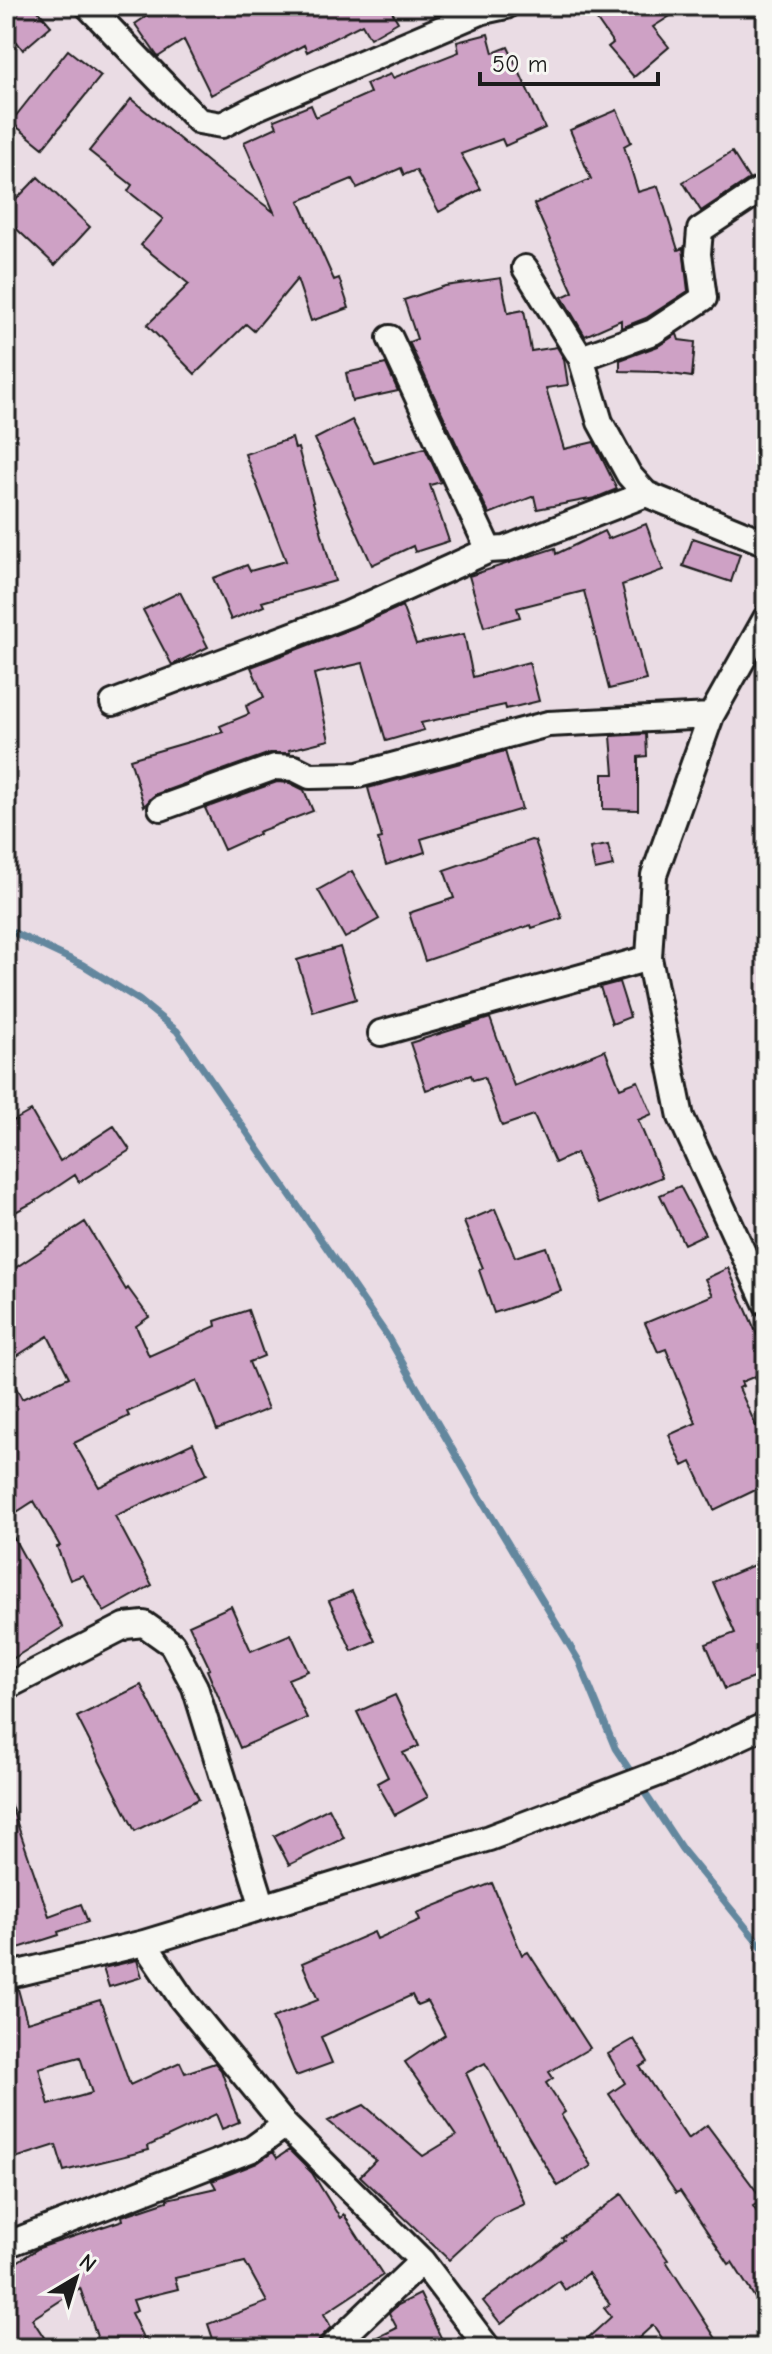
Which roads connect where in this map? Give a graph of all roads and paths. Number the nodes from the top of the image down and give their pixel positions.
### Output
1 (88, 6) edge
2 (490, 8) edge
3 (766, 186) edge
4 (525, 268) dead end
5 (390, 338) dead end
6 (581, 358) junction
7 (646, 494) junction
8 (766, 543) edge
9 (489, 550) junction
10 (766, 618) edge
11 (113, 703) dead end
12 (711, 716) junction
13 (161, 808) dead end
14 (649, 958) junction
15 (381, 1033) dead end
16 (766, 1303) edge
17 (6, 1687) edge
18 (766, 1725) edge
19 (263, 1907) junction
20 (144, 1943) junction
21 (6, 1976) edge
22 (285, 2125) junction
23 (6, 2245) edge
24 (422, 2261) junction
25 (331, 2348) edge
26 (488, 2348) edge

1 - 2 street
3 - 6 street
4 - 6 street
5 - 9 street
6 - 7 street
7 - 8 street
7 - 9 street
9 - 11 street
10 - 12 street
12 - 13 street
12 - 14 street
14 - 15 street
14 - 16 street
17 - 19 street
18 - 19 street
19 - 20 street
20 - 21 street
20 - 22 street
22 - 23 street
22 - 24 street
24 - 25 street
24 - 26 street

